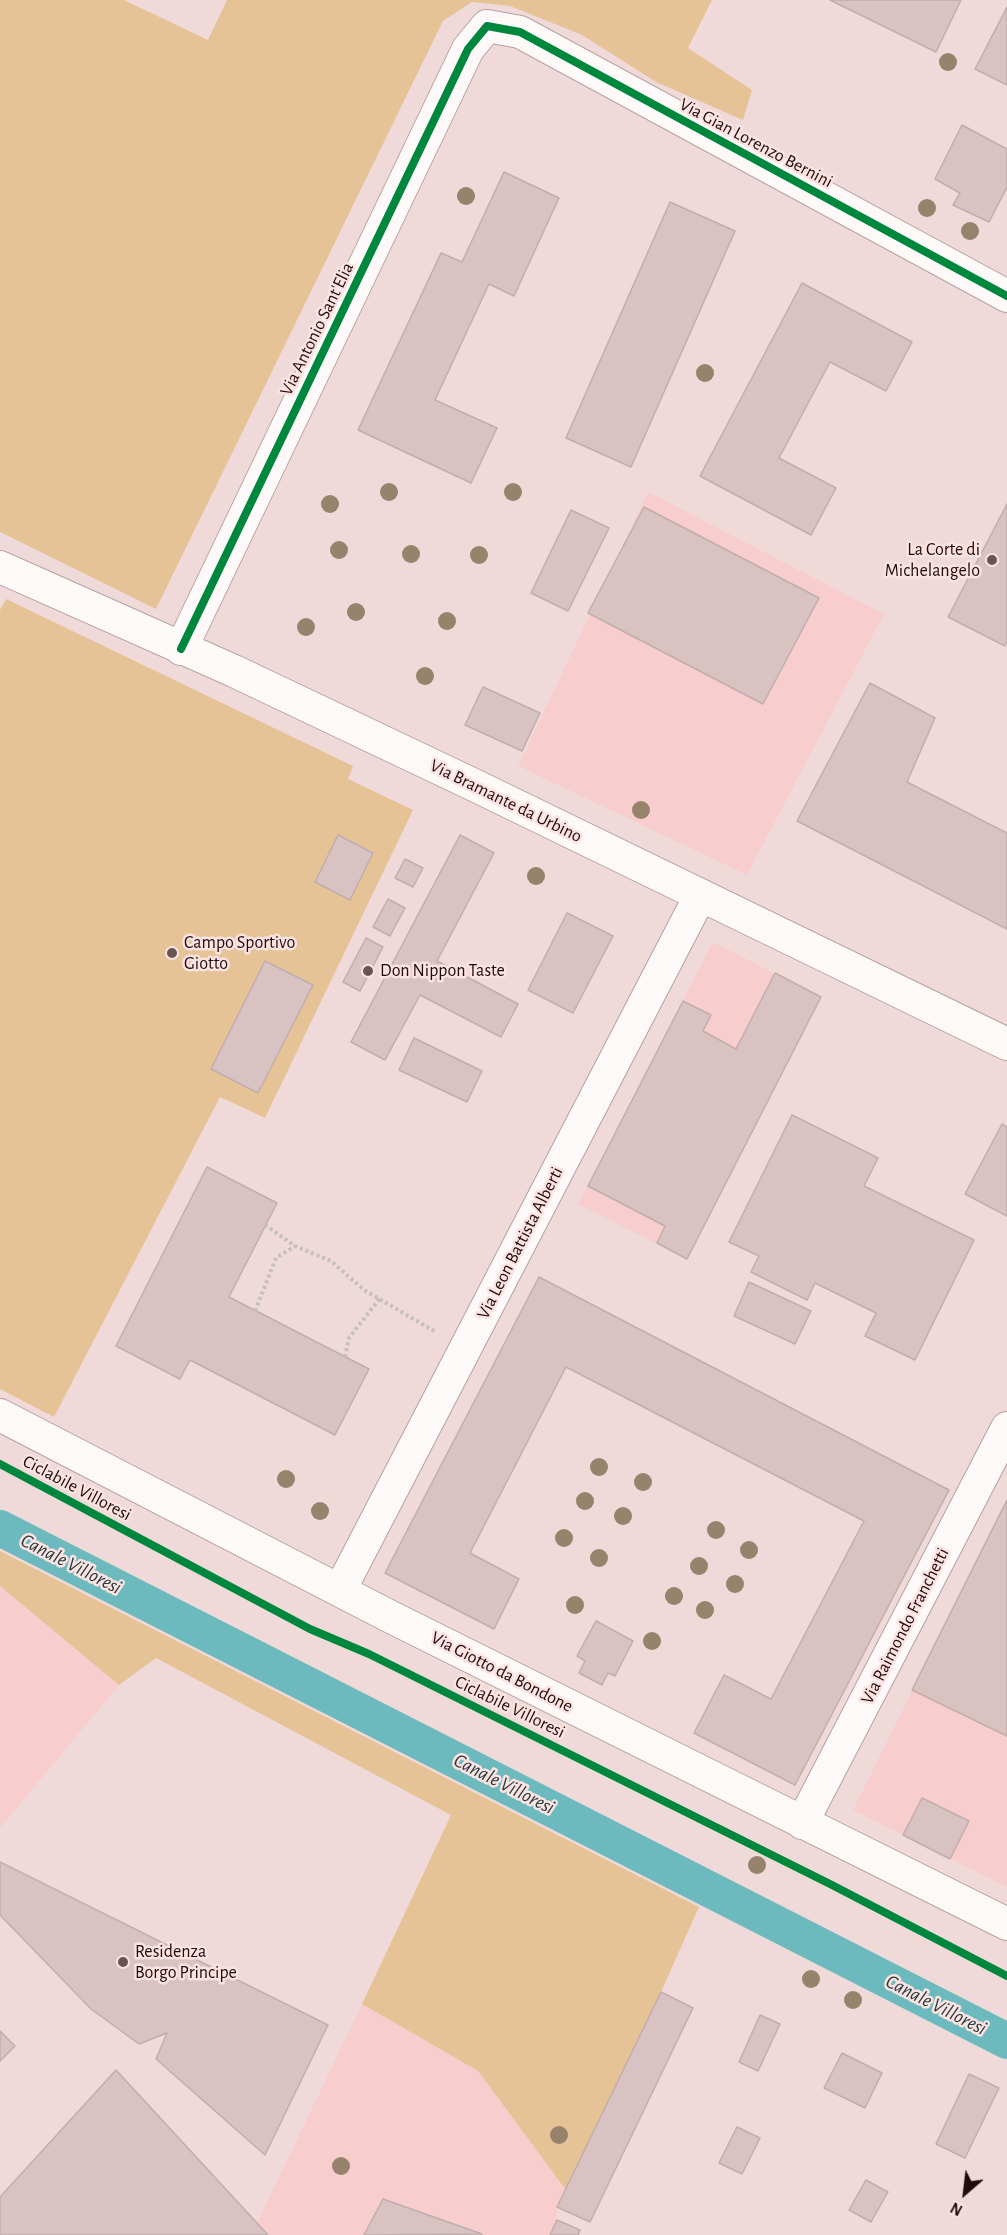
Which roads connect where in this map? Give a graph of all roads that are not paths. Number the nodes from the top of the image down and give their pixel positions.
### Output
1 (487, 26) joint
2 (1007, 296) edge
3 (0, 567) edge
4 (181, 649) junction
5 (700, 896) junction
6 (1007, 1044) edge
7 (0, 1415) edge
8 (1007, 1428) edge
9 (340, 1590) junction
10 (802, 1823) junction
11 (1007, 1924) edge

1 - 2 street, Via Gian Lorenzo Bernini
1 - 4 street, Via Antonio Sant'Elia
3 - 4 street, Via Bramante da Urbino
4 - 5 street, Via Bramante da Urbino
5 - 6 street, Via Bramante da Urbino
5 - 9 street, Via Leon Battista Alberti
7 - 9 street, Via Giotto da Bondone
8 - 10 street, Via Raimondo Franchetti
9 - 10 street, Via Giotto da Bondone
10 - 11 street, Via Giotto da Bondone

